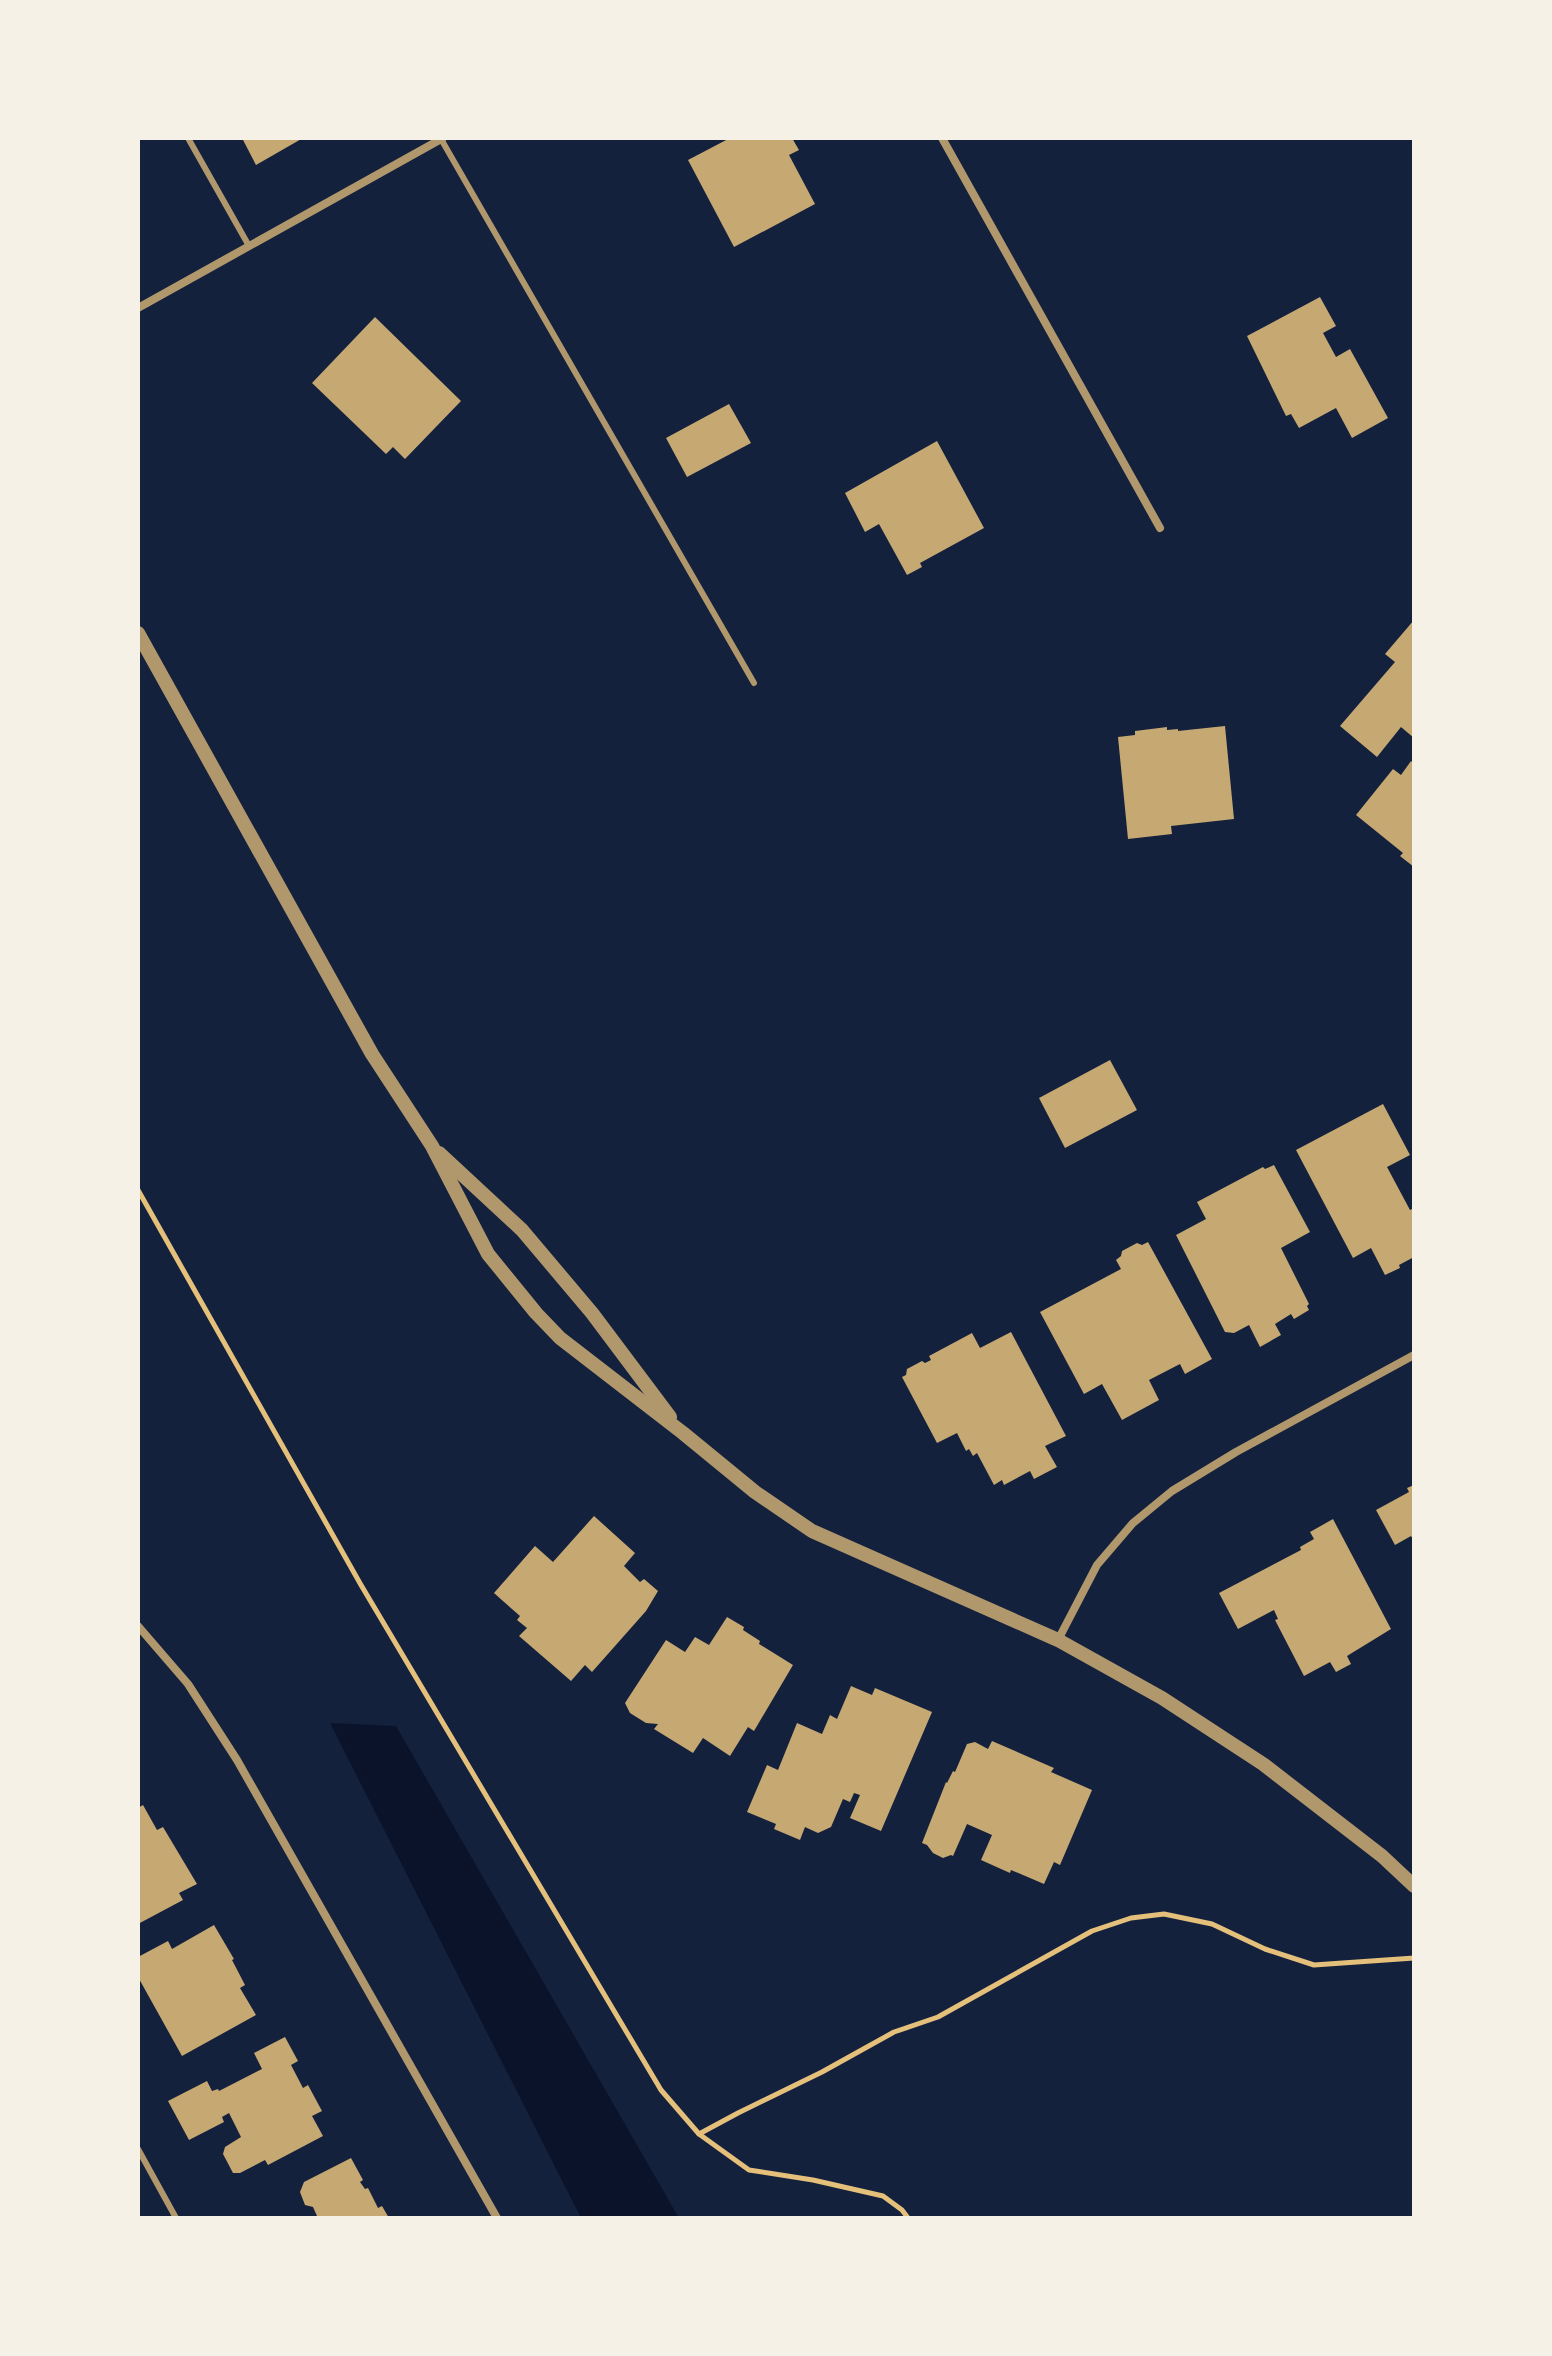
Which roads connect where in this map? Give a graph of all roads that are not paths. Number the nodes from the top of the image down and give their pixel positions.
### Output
1 (188, 138) edge
2 (442, 138) edge
3 (942, 138) edge
4 (249, 246) junction
5 (138, 308) edge
6 (1160, 528) dead end
7 (138, 633) edge
8 (754, 683) dead end
9 (432, 1146) junction
10 (1414, 1355) edge
11 (683, 1433) junction
12 (138, 1626) edge
13 (1058, 1640) junction
14 (1414, 1886) edge
15 (138, 2149) edge
16 (176, 2218) edge
17 (497, 2218) edge

1 - 4 lane
2 - 4 street
2 - 8 lane
3 - 6 street
4 - 5 street
7 - 9 street
9 - 11 street
9 - 11 street
10 - 13 street
11 - 13 street
12 - 17 street
13 - 14 street
15 - 16 lane

